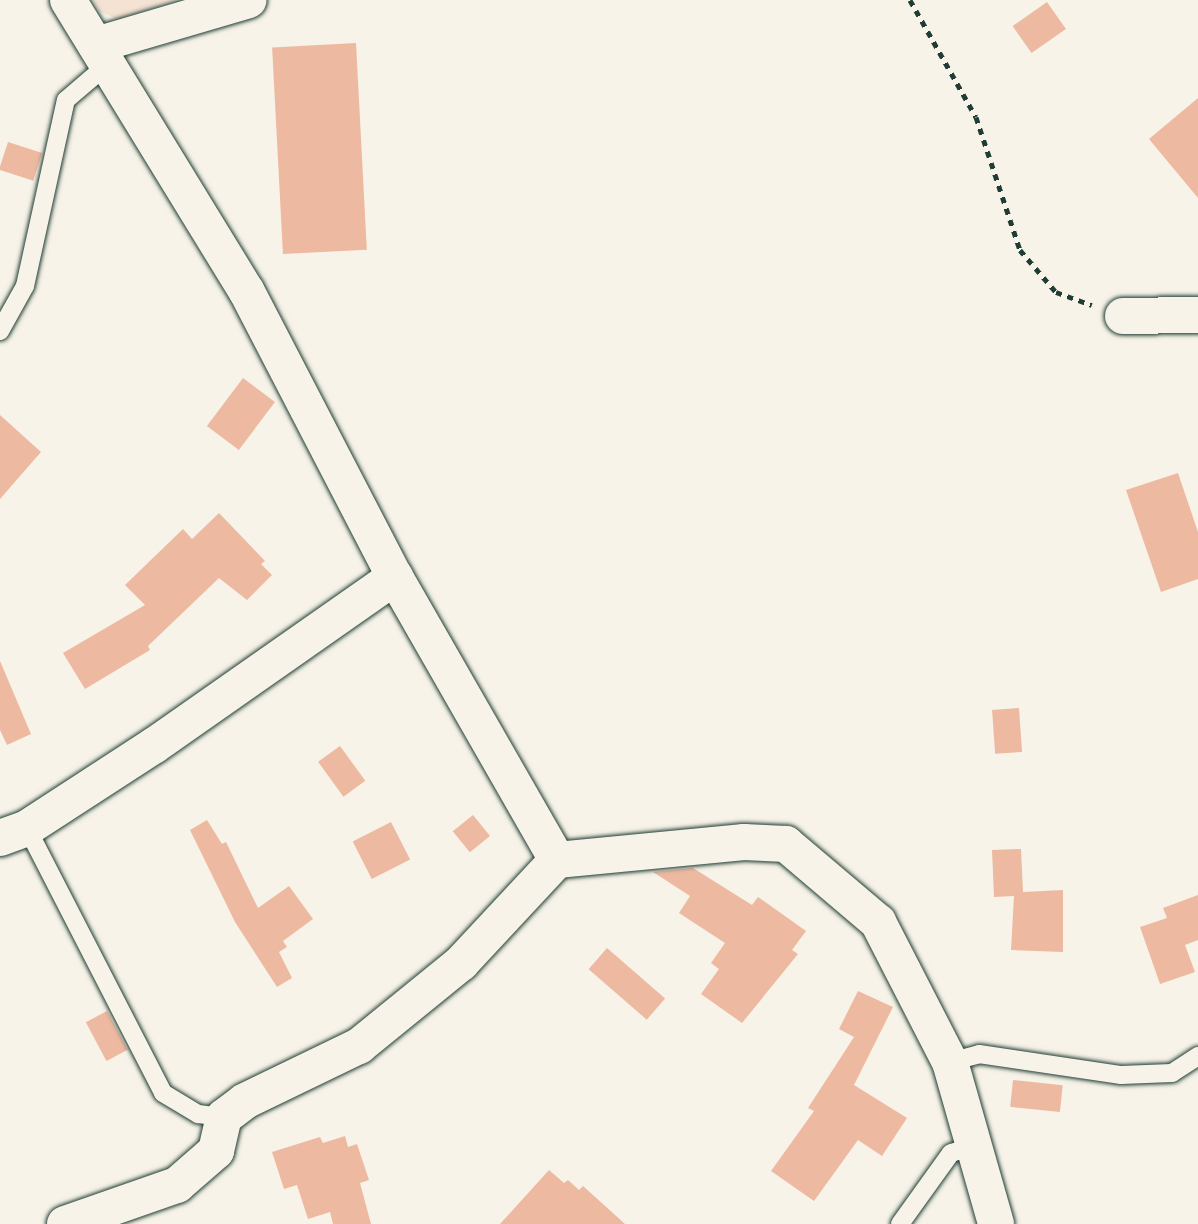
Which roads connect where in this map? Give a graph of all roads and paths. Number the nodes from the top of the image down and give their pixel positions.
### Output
1 (68, 0) edge
2 (249, 0) edge
3 (910, 0) edge
4 (102, 55) junction
5 (1198, 315) edge
6 (1123, 316) joint
7 (0, 331) edge
8 (395, 577) junction
9 (13, 833) edge
10 (557, 860) junction
11 (1198, 1056) edge
12 (950, 1062) junction
13 (224, 1117) junction
14 (977, 1145) junction
15 (65, 1224) edge
16 (900, 1224) edge
17 (996, 1224) edge

1 - 4 street
2 - 4 street
3 - 6 path
4 - 7 lane
4 - 8 street
5 - 6 street
8 - 9 street
8 - 10 street
9 - 13 lane
10 - 12 street
10 - 13 street
11 - 12 lane
12 - 14 street
13 - 15 street
14 - 16 lane
14 - 17 street

